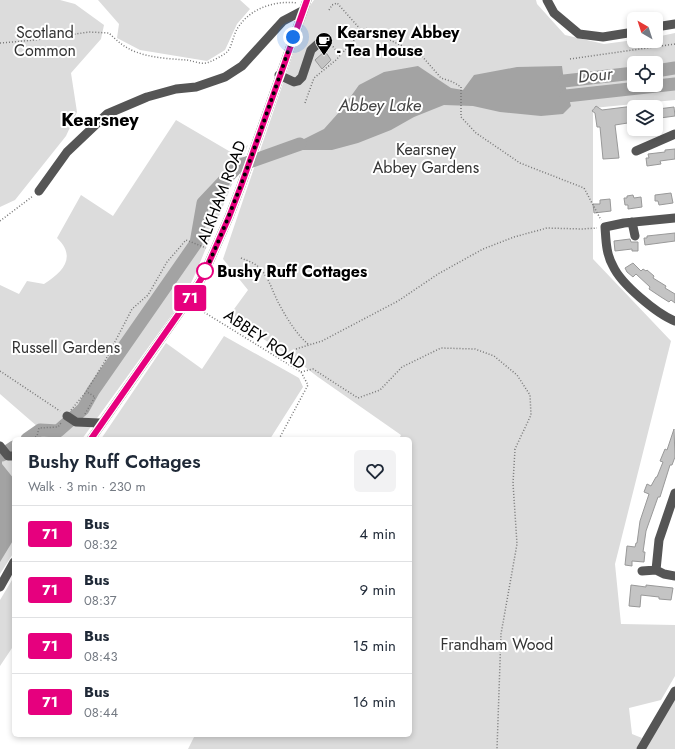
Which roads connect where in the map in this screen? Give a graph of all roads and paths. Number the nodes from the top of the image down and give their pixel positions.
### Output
1 (547, 0) edge
2 (304, 6) edge
3 (330, 10) dead end
4 (675, 24) edge
5 (663, 26) edge
6 (362, 31) junction
7 (627, 33) edge
8 (321, 41) joint
9 (0, 43) edge
10 (675, 44) edge
11 (340, 55) junction
12 (570, 59) dead end
13 (280, 76) junction
14 (305, 103) dead end
15 (675, 134) edge
16 (636, 151) dead end
17 (39, 191) joint
18 (675, 218) edge
19 (0, 221) edge
20 (632, 222) junction
21 (605, 227) junction
22 (635, 236) dead end
23 (206, 248) dead end
24 (241, 258) dead end
25 (187, 302) junction
26 (675, 321) edge
27 (309, 345) junction
28 (296, 349) dead end
29 (0, 371) edge
30 (301, 372) junction
31 (86, 392) junction
32 (67, 416) junction
33 (90, 422) junction
34 (100, 423) junction
35 (36, 437) edge
36 (92, 437) edge
37 (280, 437) edge
38 (675, 493) edge
39 (12, 566) edge
40 (656, 570) junction
41 (642, 571) dead end
42 (675, 576) edge
43 (0, 588) edge
44 (675, 691) edge
45 (497, 749) edge
46 (641, 749) edge

1 - 7 street
2 - 9 path
2 - 13 street, ALKHAM ROAD
2 - 17 street
3 - 6 path
4 - 5 street
6 - 11 path
6 - 21 path
8 - 11 path
8 - 13 street
10 - 12 path
11 - 14 path
13 - 25 street, ALKHAM ROAD
15 - 16 street
17 - 19 path
18 - 20 street
20 - 21 street
20 - 22 street
21 - 26 street
21 - 27 path
23 - 31 path
24 - 27 path
25 - 30 path, ABBEY ROAD
25 - 34 street, ALKHAM ROAD
27 - 28 path
29 - 32 path
30 - 37 path, ABBEY ROAD
30 - 45 path
31 - 32 path
31 - 33 path
32 - 33 street
32 - 35 path
33 - 34 street
34 - 36 street, ALKHAM ROAD
38 - 40 street
39 - 43 street
40 - 41 street
40 - 42 street
44 - 46 street

